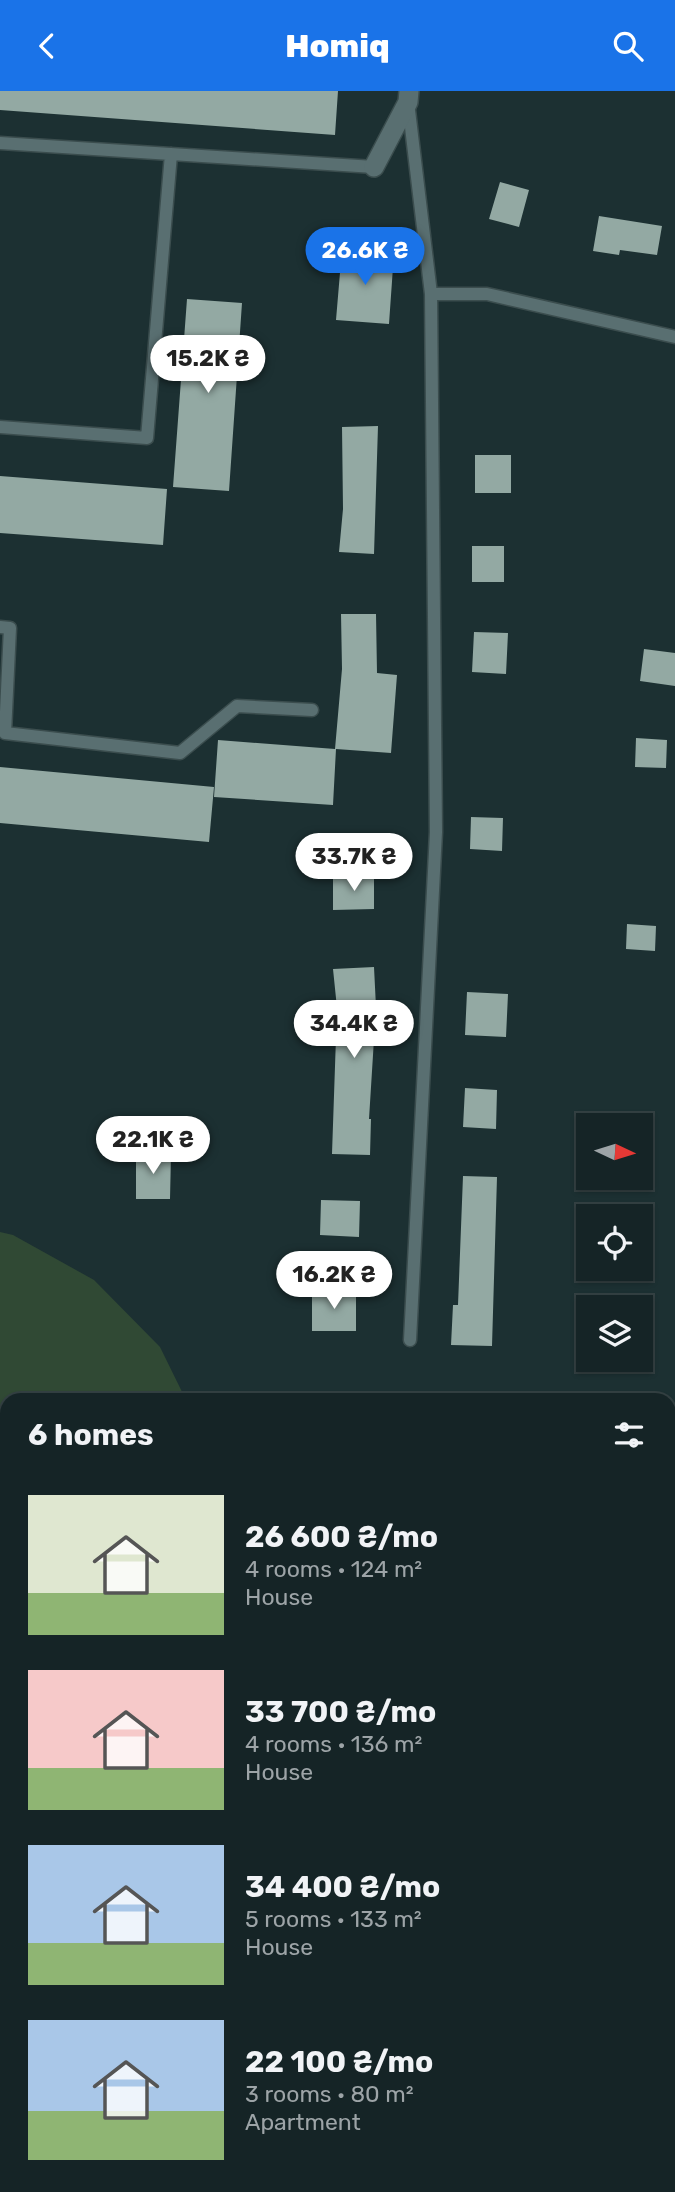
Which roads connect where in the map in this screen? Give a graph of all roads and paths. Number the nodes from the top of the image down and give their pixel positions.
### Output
1 (408, 97) edge
2 (0, 143) edge
3 (171, 154) junction
4 (374, 167) joint
5 (431, 294) junction
6 (675, 337) edge
7 (0, 427) edge
8 (0, 627) edge
9 (312, 710) dead end
10 (410, 1340) dead end

1 - 4 street
1 - 5 lane
2 - 3 lane
3 - 4 lane
3 - 7 lane
5 - 6 lane
5 - 10 lane
8 - 9 lane

